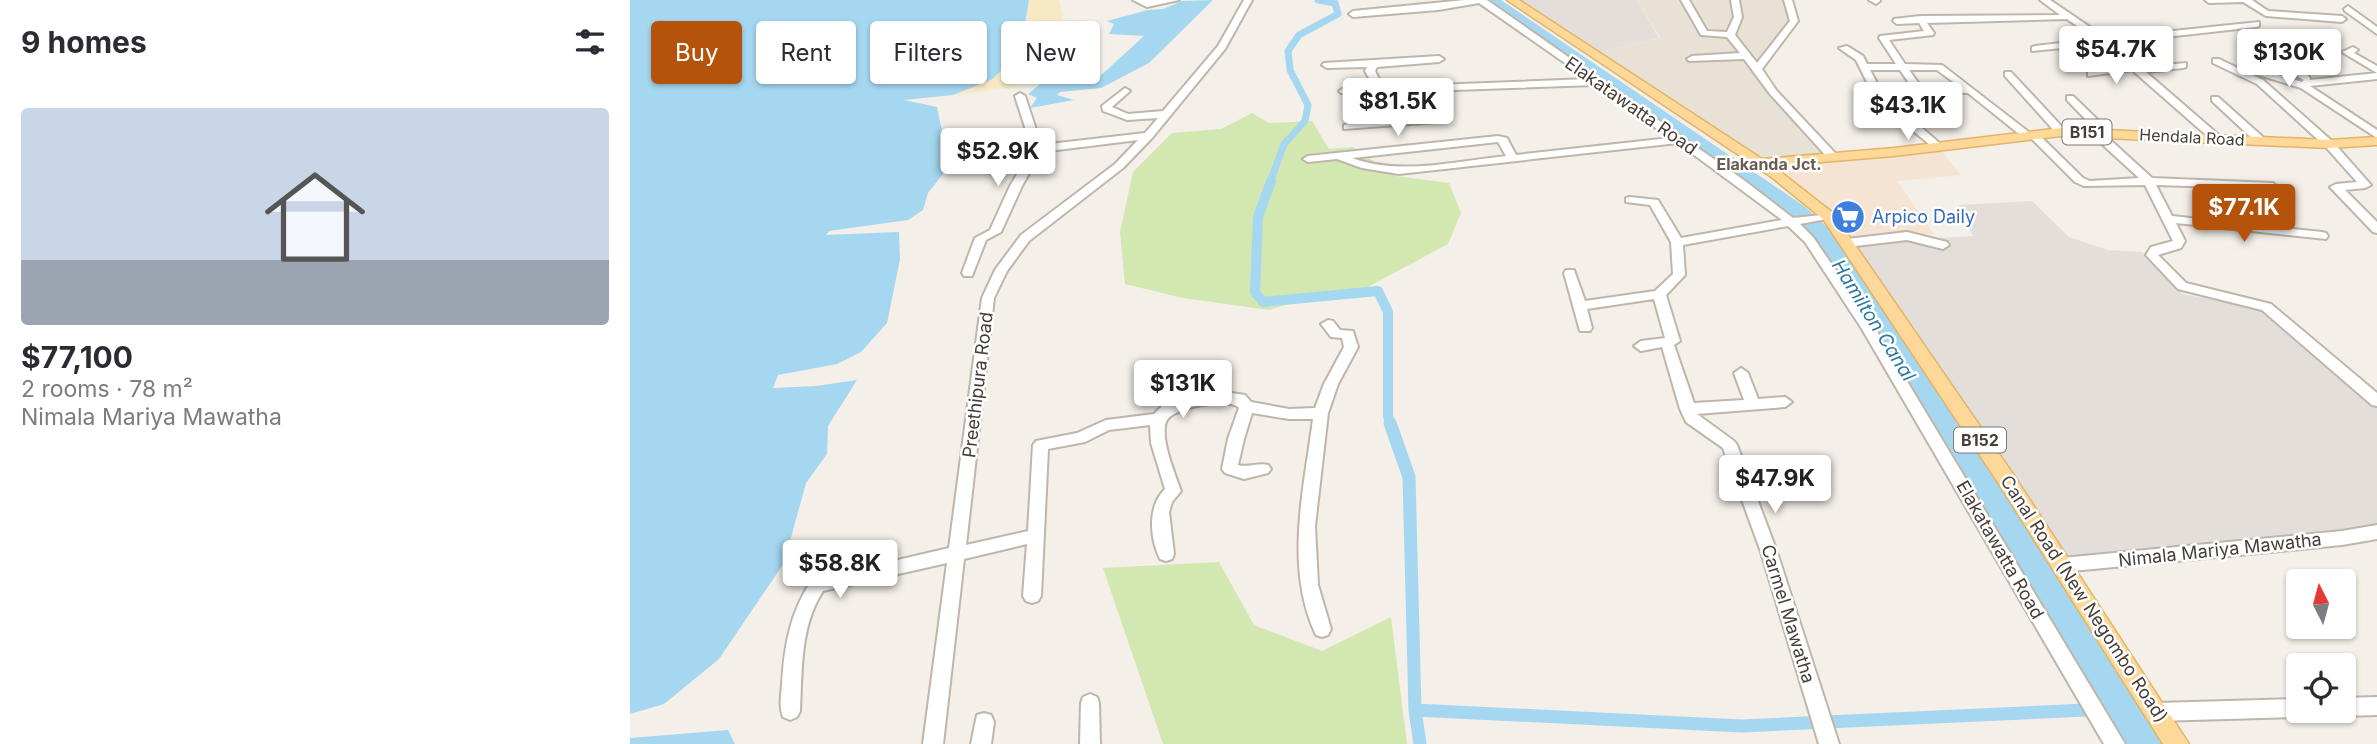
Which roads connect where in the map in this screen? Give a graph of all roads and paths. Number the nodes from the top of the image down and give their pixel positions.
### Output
1 (1137, 0) edge
2 (1175, 0) edge
3 (1248, 0) edge
4 (1481, 0) edge
5 (1512, 0) edge
6 (1685, 0) edge
7 (1735, 0) edge
8 (1788, 0) edge
9 (2067, 0) edge
10 (2208, 0) edge
11 (2240, 0) edge
12 (2246, 0) edge
13 (2046, 2) edge
14 (1427, 4) edge
15 (2348, 9) dead end
16 (1353, 14) dead end
17 (2066, 17) junction
18 (1920, 19) junction
19 (2342, 19) dead end
20 (1897, 21) dead end
21 (2256, 24) dead end
22 (2377, 31) edge
23 (1730, 35) junction
24 (2103, 40) junction
25 (1844, 48) dead end
26 (2035, 49) dead end
27 (2353, 50) dead end
28 (1744, 56) junction
29 (1439, 58) dead end
30 (2271, 58) dead end
31 (1692, 59) dead end
32 (2216, 61) dead end
33 (1374, 64) junction
34 (1327, 65) dead end
35 (2183, 65) dead end
36 (1864, 67) junction
37 (1905, 68) junction
38 (1757, 69) junction
39 (2138, 69) junction
40 (2252, 70) dead end
41 (2377, 73) edge
42 (2008, 74) dead end
43 (2091, 74) dead end
44 (1596, 82) junction
45 (2309, 84) junction
46 (1421, 89) junction
47 (1380, 90) junction
48 (1970, 90) junction
49 (1125, 91) dead end
50 (1344, 91) dead end
51 (1020, 96) dead end
52 (2070, 98) dead end
53 (2215, 99) dead end
54 (1881, 100) dead end
55 (1166, 114) junction
56 (1884, 115) dead end
57 (1446, 119) dead end
58 (1420, 120) junction
59 (1348, 127) dead end
60 (2061, 132) junction
61 (2100, 132) junction
62 (2031, 135) junction
63 (2377, 135) edge
64 (1148, 136) junction
65 (2217, 139) junction
66 (1679, 140) junction
67 (2261, 141) junction
68 (2377, 141) edge
69 (2329, 144) junction
70 (1939, 147) junction
71 (1037, 149) junction
72 (1338, 156) junction
73 (1832, 156) junction
74 (1513, 157) junction
75 (1308, 159) dead end
76 (1797, 159) junction
77 (1759, 163) junction
78 (1775, 173) junction
79 (2149, 181) junction
80 (2226, 183) junction
81 (2269, 185) dead end
82 (1630, 200) dead end
83 (2242, 216) dead end
84 (1823, 217) junction
85 (2169, 219) junction
86 (1793, 223) junction
87 (2377, 229) edge
88 (2322, 236) dead end
89 (1677, 242) junction
90 (1847, 243) junction
91 (1943, 245) dead end
92 (968, 273) dead end
93 (1570, 273) dead end
94 (1659, 293) junction
95 (1580, 306) junction
96 (1328, 324) dead end
97 (1585, 328) dead end
98 (1667, 343) junction
99 (1641, 346) dead end
100 (1741, 373) dead end
101 (2377, 401) edge
102 (1785, 402) dead end
103 (1753, 404) junction
104 (1247, 407) junction
105 (1687, 409) junction
106 (1321, 413) junction
107 (1157, 419) junction
108 (1263, 469) dead end
109 (2377, 532) edge
110 (1034, 536) junction
111 (957, 553) junction
112 (1166, 554) dead end
113 (2062, 565) junction
114 (1032, 596) dead end
115 (1322, 629) dead end
116 (1090, 703) dead end
117 (2377, 706) edge
118 (2356, 707) edge
119 (2286, 708) edge
120 (790, 710) dead end
121 (2157, 712) junction
122 (984, 722) dead end
123 (1824, 730) edge
124 (933, 744) edge
125 (981, 744) edge
126 (1090, 744) edge
127 (2115, 744) edge
128 (2177, 744) edge

1 - 2 street
3 - 55 street, Preethipura Road
4 - 14 street
4 - 44 street, Elakatawatta Road
5 - 77 main road, Canal Road (New Negombo Road) / B152
6 - 23 street
7 - 23 street
8 - 38 street
9 - 13 street
10 - 11 street
12 - 19 street
13 - 17 street
14 - 16 street
15 - 22 street
17 - 18 street
17 - 24 street
18 - 20 street
18 - 37 street
21 - 24 street
23 - 28 street
24 - 26 street
24 - 39 street
25 - 36 street
27 - 41 street
28 - 31 street
28 - 38 street
29 - 33 street
30 - 45 street
32 - 69 street
33 - 34 street
33 - 47 street
35 - 39 street
36 - 37 street
36 - 54 street
37 - 48 street
37 - 48 street
38 - 73 street
39 - 43 street
39 - 65 street
40 - 45 street
41 - 45 street
42 - 60 street
44 - 46 street
44 - 66 street, Elakatawatta Road
45 - 63 street
46 - 47 street
46 - 58 street
47 - 50 street
48 - 62 street
49 - 55 street
51 - 71 street
52 - 61 street
53 - 67 street
55 - 64 street, Preethipura Road
56 - 70 street
57 - 58 street
58 - 59 street
60 - 61 main road, Hendala Road / B151
60 - 62 main road, Hendala Road / B151
61 - 65 main road, Hendala Road / B151
61 - 79 street
62 - 70 main road, Hendala Road / B151
62 - 79 street
64 - 71 street
64 - 111 street, Preethipura Road
65 - 67 main road, Hendala Road / B151
66 - 74 street
66 - 86 street, Elakatawatta Road
67 - 69 main road, Hendala Road / B151
68 - 69 main road, Hendala Road / B151
69 - 87 street
70 - 73 main road, Hendala Road / B151
71 - 92 street
72 - 74 street
72 - 74 street
72 - 75 street
73 - 76 main road, Hendala Road / B151
76 - 77 main road, Hendala Road / B151
76 - 78 main road, Hendala Road / B151
77 - 78 main road, Canal Road (New Negombo Road) / B152
78 - 84 main road, Canal Road (New Negombo Road) / B152
79 - 80 street
79 - 85 street
80 - 81 street
80 - 83 street
82 - 89 street
84 - 86 street
84 - 90 main road, Canal Road (New Negombo Road) / B152
85 - 88 street
85 - 101 street
86 - 89 street
86 - 127 street, Elakatawatta Road
89 - 94 street
90 - 91 street
90 - 113 main road, Canal Road (New Negombo Road) / B152
93 - 95 street
94 - 95 street
94 - 98 street
95 - 97 street
96 - 106 street
98 - 99 street
98 - 105 street
100 - 103 street
102 - 103 street
103 - 105 street
104 - 106 street
104 - 107 street
104 - 108 street
105 - 123 street, Carmel Mawatha
106 - 115 street
107 - 110 street
107 - 112 street
109 - 113 street, Nimala Mariya Mawatha
110 - 111 street
110 - 114 street
111 - 120 street
111 - 124 street, Preethipura Road
113 - 121 main road, Canal Road (New Negombo Road) / B152
116 - 126 street
117 - 118 street
119 - 121 street
121 - 128 main road, Canal Road (New Negombo Road) / B152
122 - 125 street

